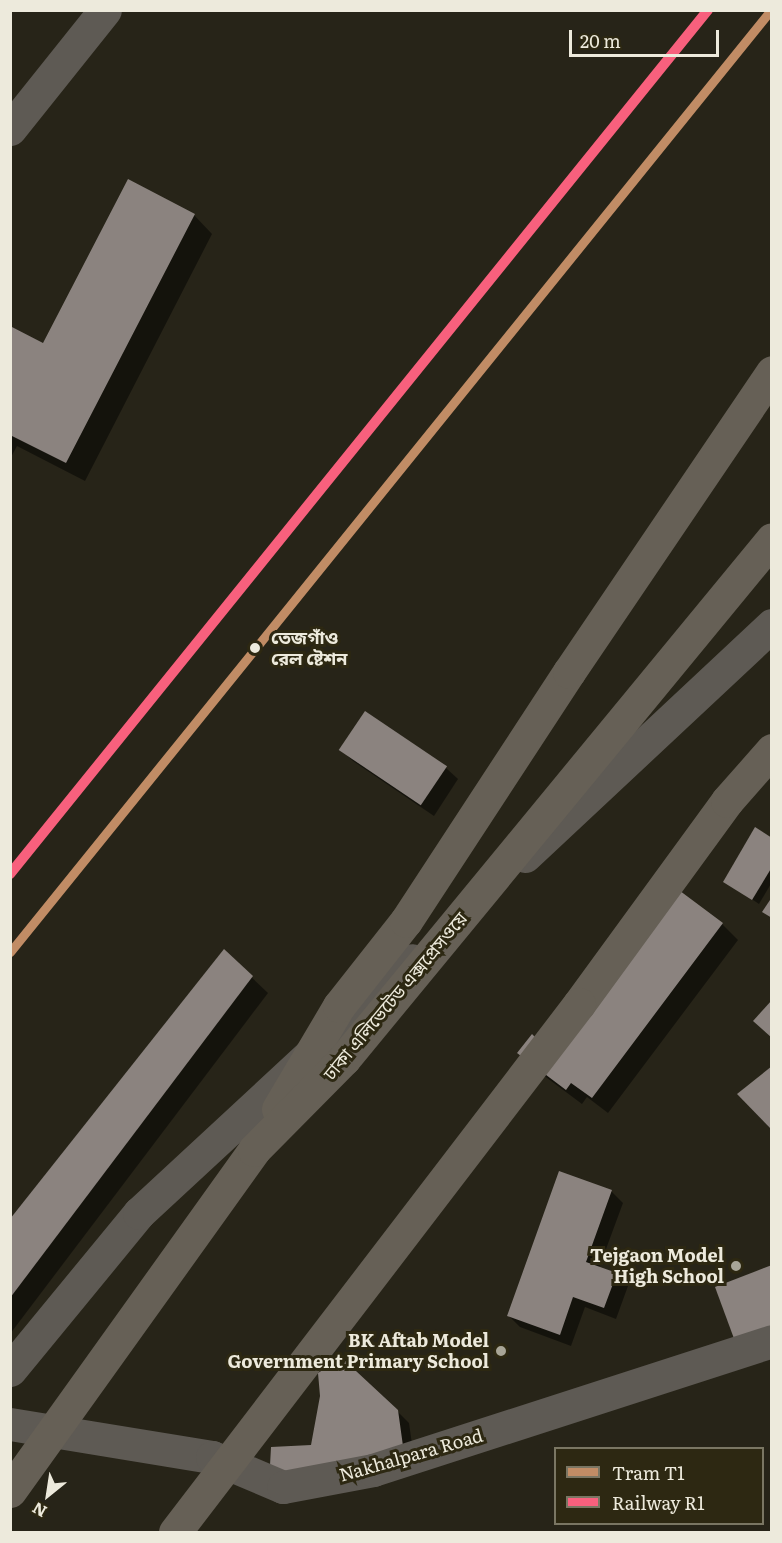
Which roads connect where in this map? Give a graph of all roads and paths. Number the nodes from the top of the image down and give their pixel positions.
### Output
1 (105, 10) edge
2 (10, 129) edge
3 (771, 372) edge
4 (771, 538) edge
5 (771, 626) edge
6 (771, 750) edge
7 (254, 1150) junction
8 (771, 1341) edge
9 (10, 1370) edge
10 (10, 1424) edge
11 (10, 1491) edge
12 (175, 1533) edge

1 - 2 street
3 - 7 highway, bridge
4 - 7 highway, ঢাকা এলিভেটেড এক্সপ্রেসওয়ে, bridge
5 - 9 street
6 - 12 highway, bridge
7 - 11 highway, ঢাকা এলিভেটেড এক্সপ্রেসওয়ে, bridge
8 - 10 street, Nakhalpara Road

